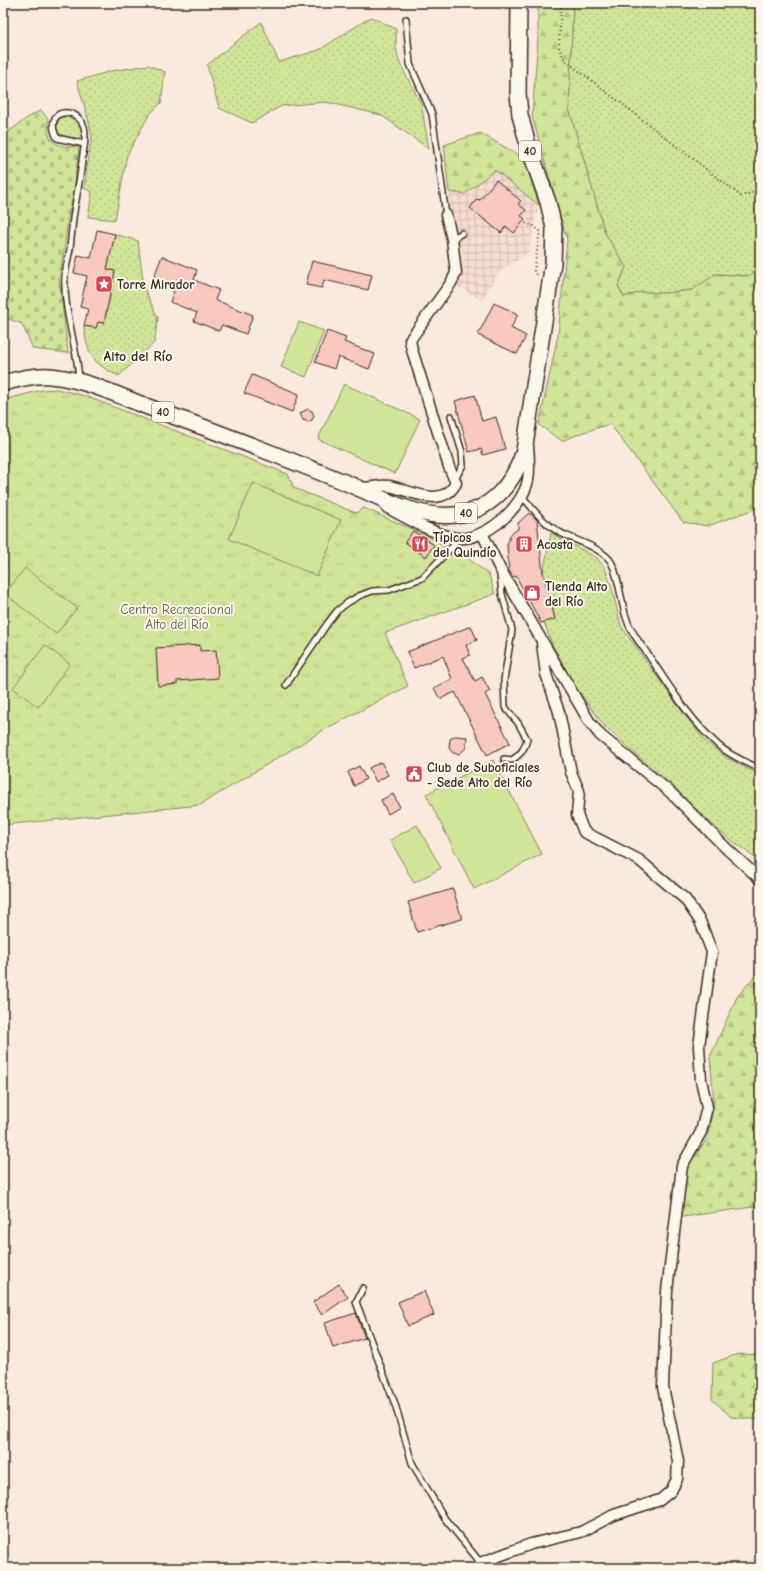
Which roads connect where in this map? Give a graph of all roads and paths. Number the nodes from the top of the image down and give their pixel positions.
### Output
1 (519, 3) edge
2 (561, 3) edge
3 (406, 19) dead end
4 (84, 144) junction
5 (760, 186) edge
6 (446, 215) joint
7 (522, 222) dead end
8 (462, 233) dead end
9 (452, 239) junction
10 (538, 278) dead end
11 (79, 382) junction
12 (3, 383) edge
13 (451, 416) dead end
14 (528, 428) junction
15 (272, 453) junction
16 (455, 479) junction
17 (359, 488) junction
18 (522, 496) junction
19 (482, 533) junction
20 (458, 538) junction
21 (500, 569) junction
22 (542, 643) junction
23 (286, 685) dead end
24 (504, 759) dead end
25 (760, 769) edge
26 (760, 879) edge
27 (363, 1288) dead end
28 (482, 1565) edge

1 - 14 main road, 40
2 - 5 path
3 - 6 lane
4 - 4 lane
4 - 11 lane
6 - 9 street
7 - 10 path
8 - 9 lane
9 - 16 street
11 - 12 main road, 40
11 - 15 main road, 40
13 - 16 lane
14 - 17 main road, 40
14 - 18 street
15 - 17 main road, 40
15 - 20 street
16 - 17 street
18 - 19 street
18 - 25 lane
19 - 20 street
19 - 21 street
20 - 23 lane
21 - 22 street
21 - 24 lane
22 - 26 street
22 - 28 street
27 - 28 lane

